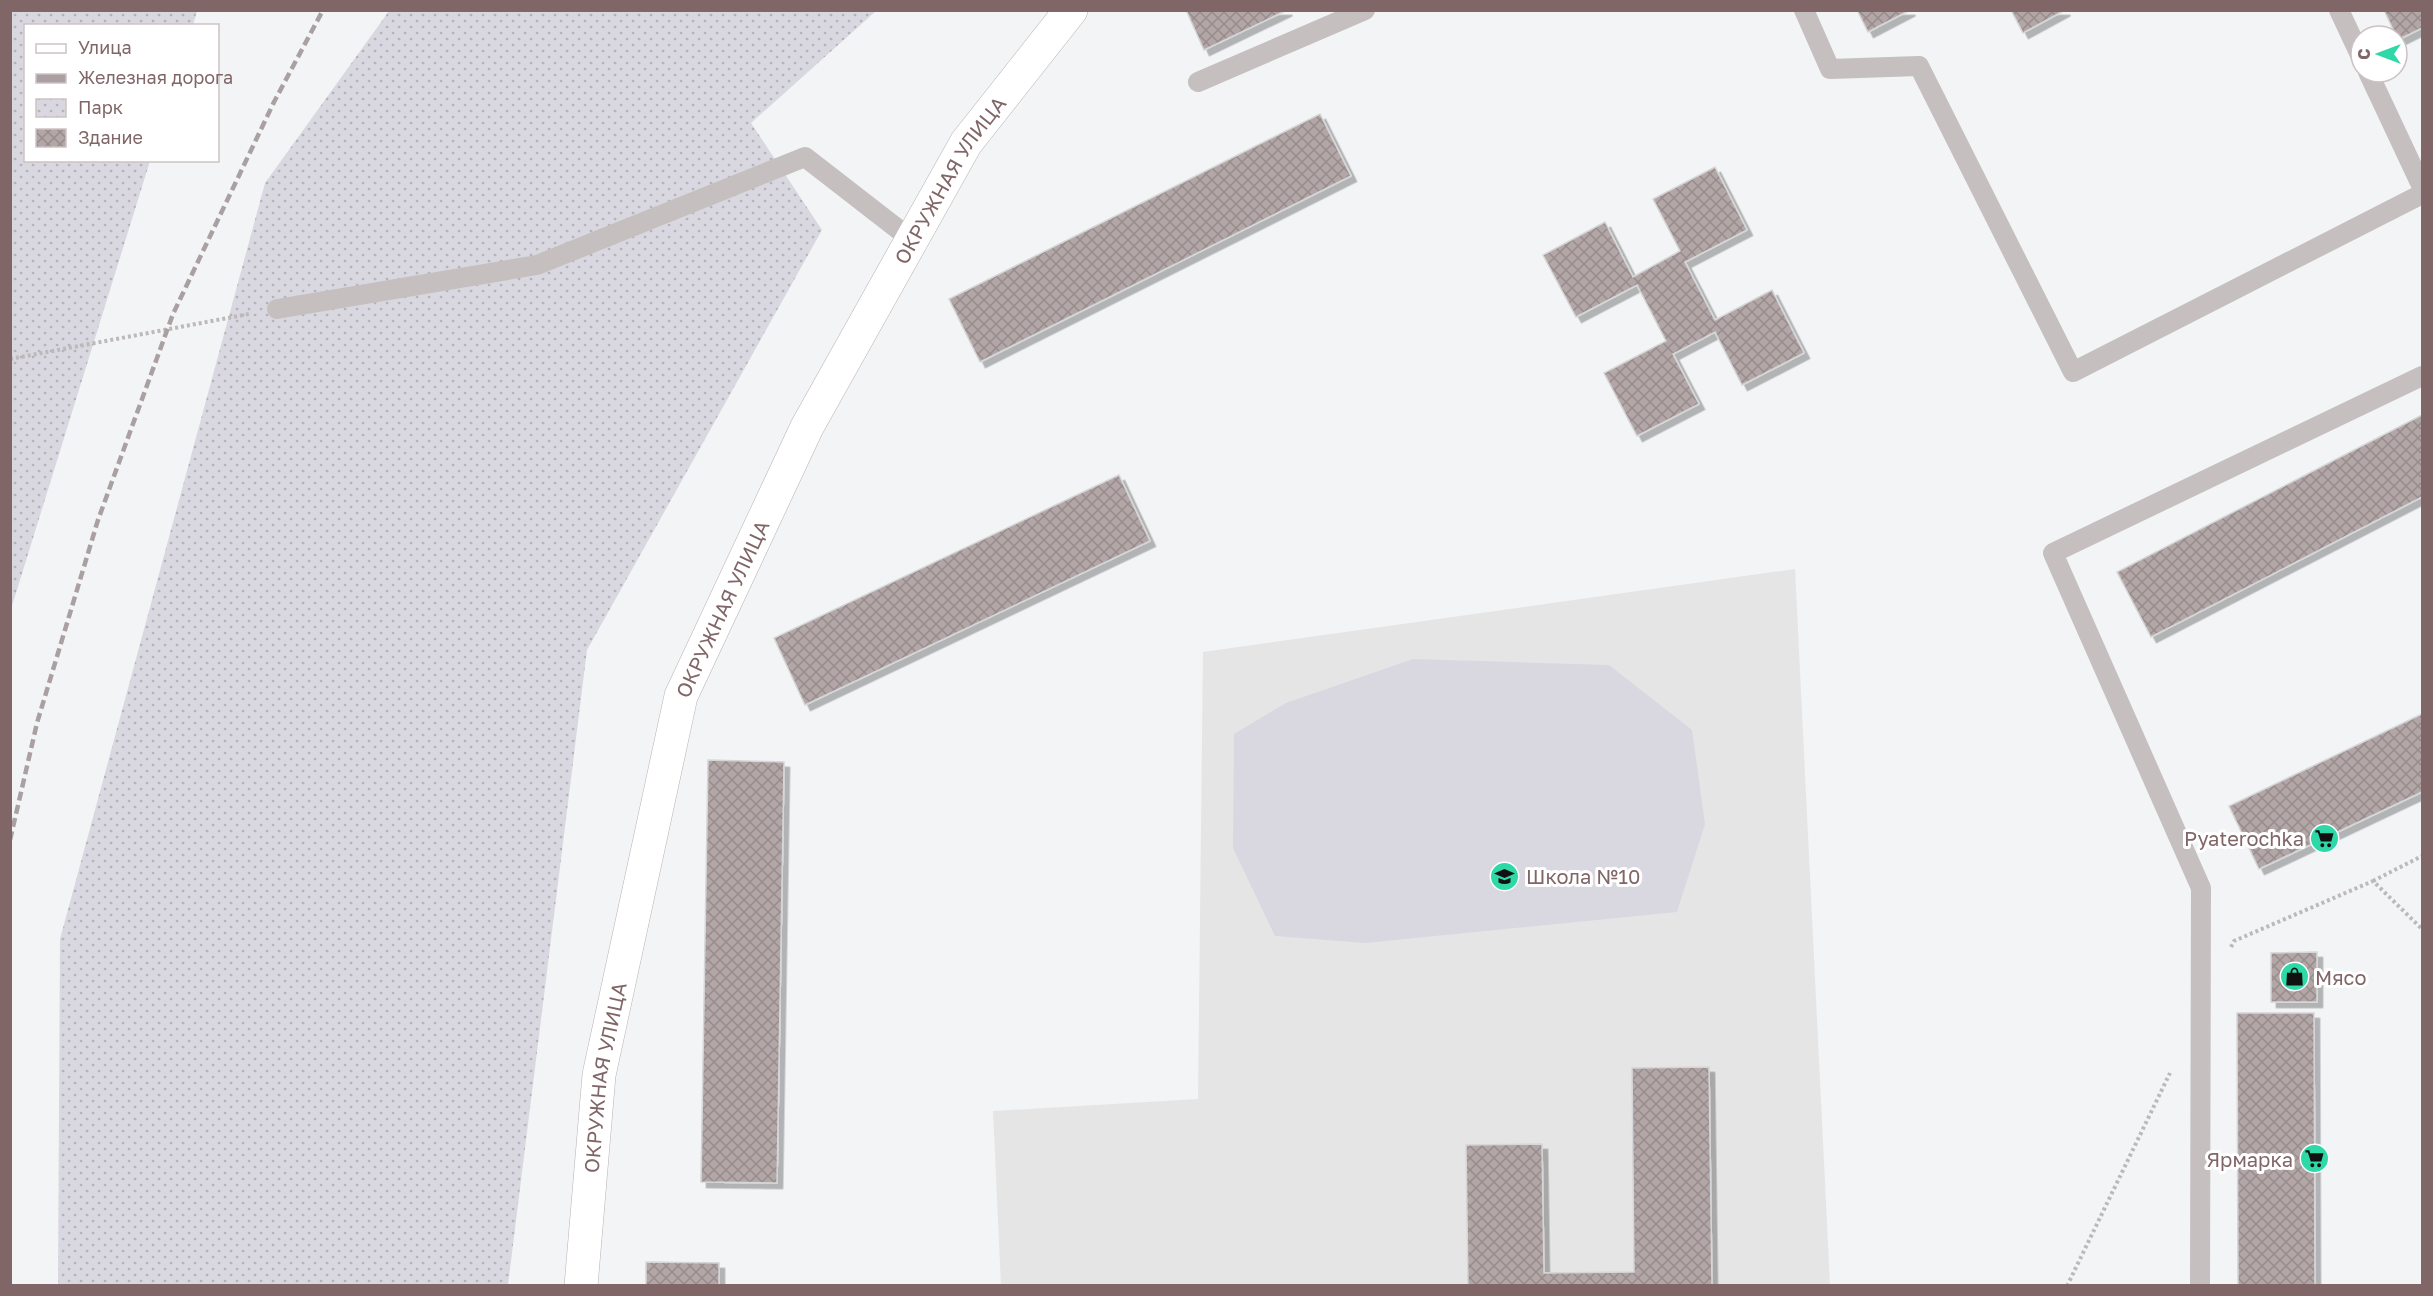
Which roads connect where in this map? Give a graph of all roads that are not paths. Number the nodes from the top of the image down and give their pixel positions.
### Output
1 (1071, 10) edge
2 (1365, 10) edge
3 (1804, 10) edge
4 (2339, 10) edge
5 (2349, 31) edge
6 (1198, 82) dead end
7 (2374, 84) edge
8 (2422, 187) edge
9 (2422, 194) edge
10 (912, 240) junction
11 (277, 309) road end
12 (2422, 376) edge
13 (581, 1286) edge
14 (2200, 1286) edge

1 - 10 street, ОКРУЖНАЯ УЛИЦА
2 - 6 lane
3 - 9 lane
4 - 5 lane
7 - 8 lane
10 - 11 lane
10 - 13 street, ОКРУЖНАЯ УЛИЦА
12 - 14 lane

